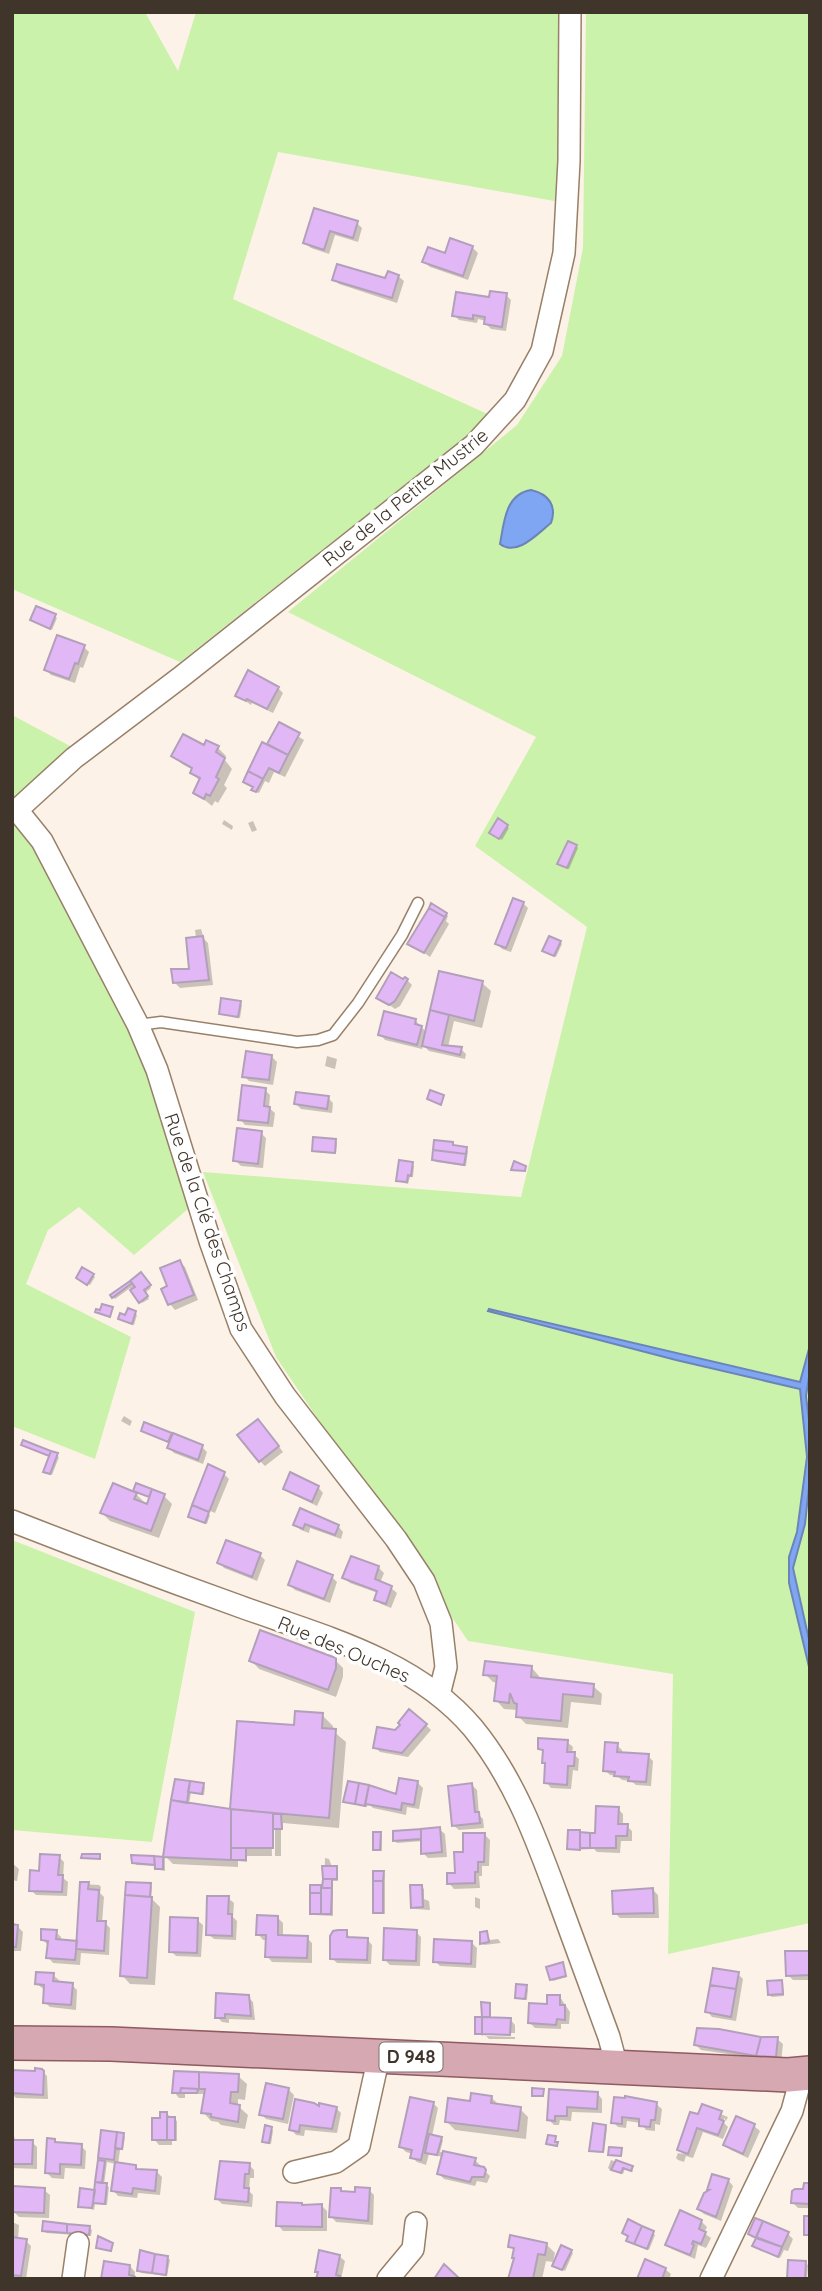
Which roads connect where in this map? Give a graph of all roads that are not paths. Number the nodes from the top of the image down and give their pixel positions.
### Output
1 (570, 12) edge
2 (15, 810) edge
3 (418, 903) dead end
4 (138, 1026) junction
5 (12, 1521) edge
6 (439, 1695) junction
7 (12, 2043) edge
8 (379, 2056) junction
9 (617, 2067) junction
10 (806, 2074) edge
11 (294, 2172) dead end
12 (416, 2223) dead end
13 (78, 2243) dead end
14 (73, 2279) edge
15 (388, 2279) edge
16 (711, 2279) edge

1 - 2 street, Rue de la Petite Mustrie
2 - 4 street, Rue de la Clé des Champs
3 - 4 lane
4 - 6 street, Rue de la Clé des Champs
5 - 6 street, Rue des Ouches
6 - 9 street, Rue des Ouches
7 - 8 main road, D 948
8 - 9 main road, D 948
8 - 11 street
9 - 10 main road, D 948
10 - 16 street
12 - 15 street
13 - 14 street

